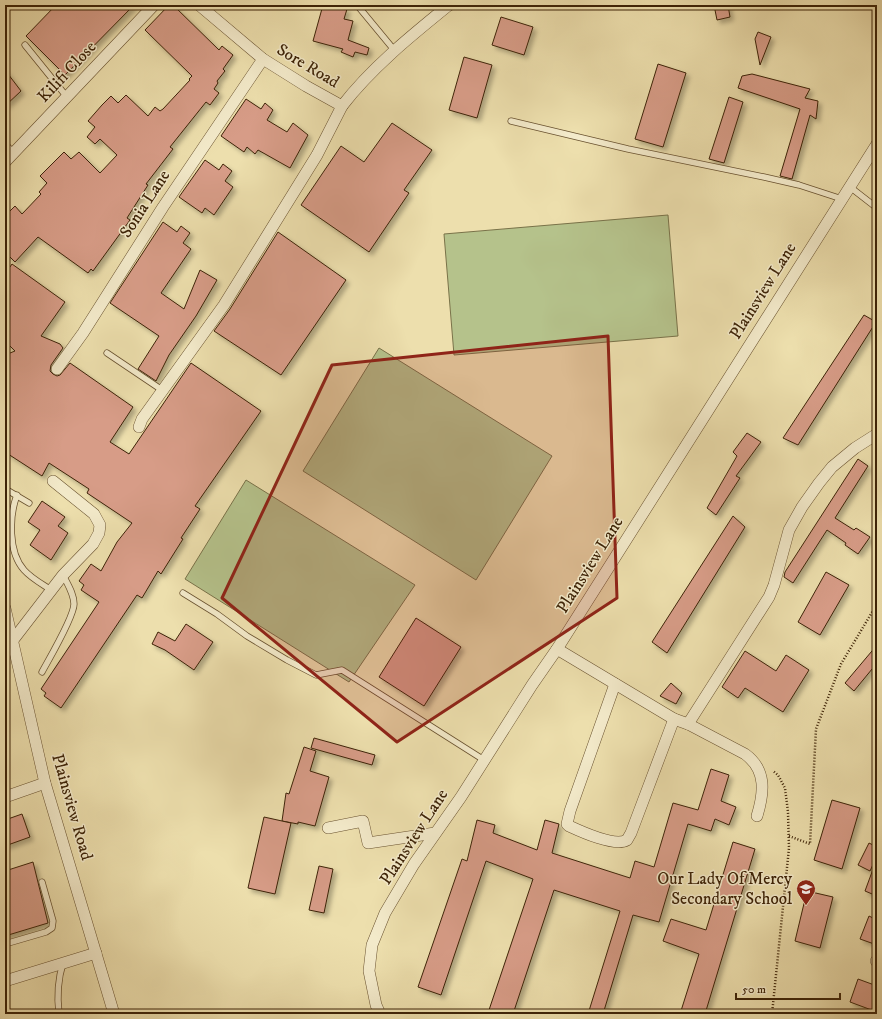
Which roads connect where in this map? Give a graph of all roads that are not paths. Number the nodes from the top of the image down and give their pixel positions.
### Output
1 (154, 5) edge
2 (200, 5) edge
3 (357, 5) edge
4 (448, 5) edge
5 (25, 44) dead end
6 (395, 52) junction
7 (263, 59) junction
8 (67, 97) junction
9 (342, 106) junction
10 (511, 121) dead end
11 (5, 144) edge
12 (877, 144) edge
13 (14, 153) junction
14 (5, 162) edge
15 (850, 187) junction
16 (842, 200) junction
17 (877, 208) edge
18 (107, 353) dead end
19 (58, 369) dead end
20 (162, 390) junction
21 (139, 427) dead end
22 (877, 434) edge
23 (53, 481) dead end
24 (8, 490) dead end
25 (16, 495) junction
26 (30, 503) dead end
27 (63, 575) junction
28 (51, 590) junction
29 (183, 593) dead end
30 (5, 608) edge
31 (13, 640) junction
32 (557, 649) junction
33 (42, 672) dead end
34 (615, 684) junction
35 (674, 720) junction
36 (688, 724) junction
37 (484, 760) junction
38 (45, 783) junction
39 (5, 797) edge
40 (757, 816) dead end
41 (328, 828) dead end
42 (435, 833) junction
43 (42, 882) dead end
44 (5, 944) edge
45 (96, 953) junction
46 (63, 963) junction
47 (5, 981) edge
48 (59, 1014) edge
49 (114, 1014) edge
50 (380, 1014) edge

1 - 8 street, Kilifi Close
2 - 7 street, Sore Road
3 - 6 lane
4 - 6 street, Sore Road
5 - 8 lane
6 - 9 street, Sore Road
7 - 9 street, Sore Road
7 - 19 street, Sonia Lane
8 - 13 street, Kilifi Close
9 - 20 street
10 - 16 lane
11 - 13 lane
12 - 15 street, Plainsview Lane
13 - 14 street, Kilifi Close
15 - 16 street, Plainsview Lane
15 - 17 lane
16 - 32 street, Plainsview Lane
18 - 20 lane
20 - 21 street
22 - 36 street
23 - 27 street
24 - 25 lane
25 - 26 lane
25 - 28 lane
27 - 28 street
27 - 33 lane
28 - 31 street
29 - 37 lane
30 - 31 street, Plainsview Road
31 - 38 street, Plainsview Road
32 - 34 street
32 - 37 street, Plainsview Lane
34 - 35 street
34 - 35 street
35 - 36 street
36 - 40 street
37 - 42 street, Plainsview Lane
38 - 39 street
38 - 45 street, Plainsview Road
41 - 42 street
42 - 50 street, Plainsview Lane
43 - 44 lane
45 - 46 street
45 - 49 street, Plainsview Road
46 - 47 street
46 - 48 lane

